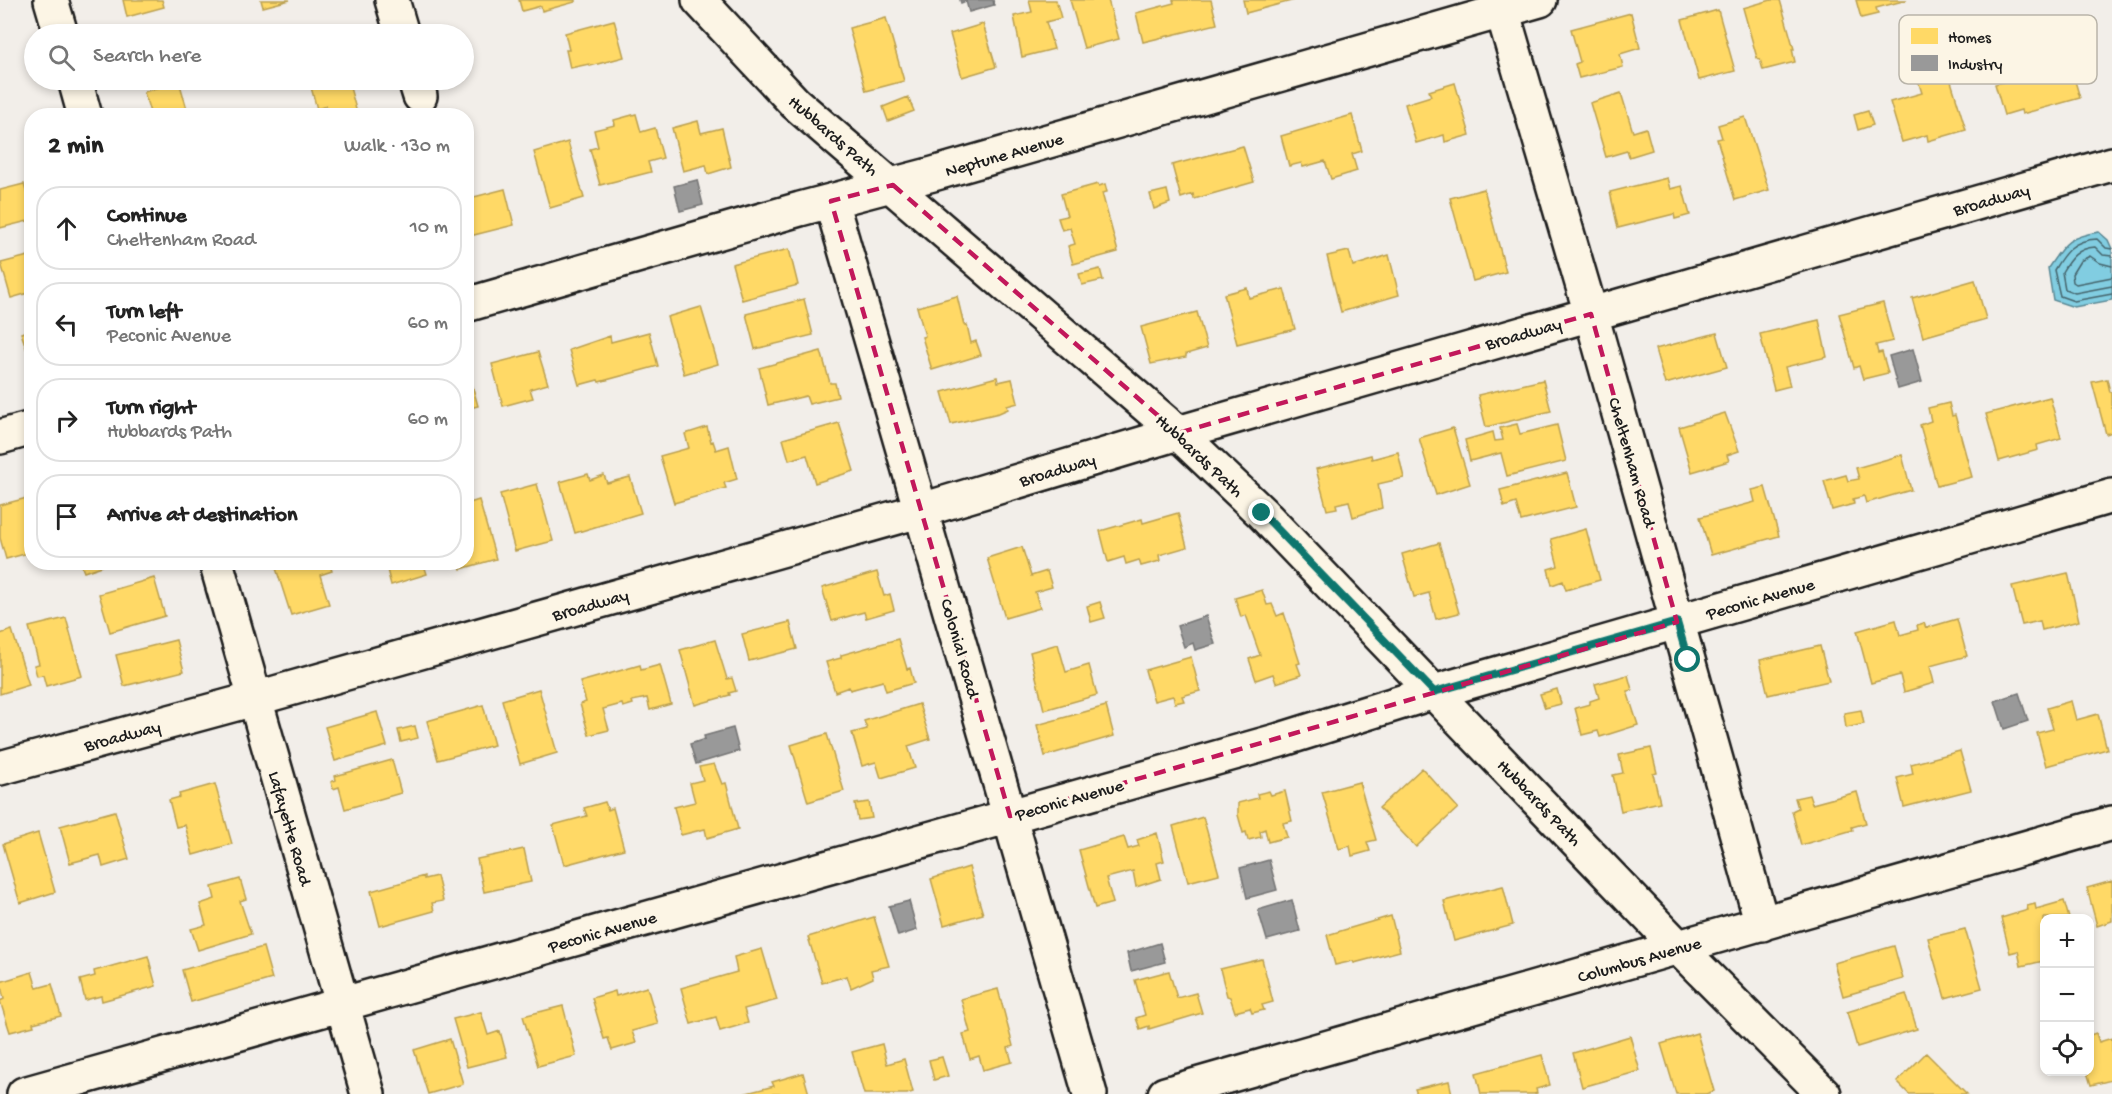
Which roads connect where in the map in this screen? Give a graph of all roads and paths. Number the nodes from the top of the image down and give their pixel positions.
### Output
1 (51, 0) edge
2 (392, 0) edge
3 (699, 0) edge
4 (1540, 0) edge
5 (1501, 5) edge
6 (58, 24) edge
7 (399, 24) edge
8 (78, 90) edge
9 (83, 108) edge
10 (2112, 164) edge
11 (893, 185) junction
12 (831, 201) junction
13 (474, 302) edge
14 (1591, 314) junction
15 (24, 430) edge
16 (1178, 433) junction
17 (0, 437) edge
18 (2112, 496) edge
19 (922, 510) junction
20 (218, 570) edge
21 (1677, 622) junction
22 (1434, 692) junction
23 (254, 699) junction
24 (0, 768) edge
25 (1010, 816) junction
26 (2112, 823) edge
27 (1762, 924) junction
28 (1679, 948) junction
29 (342, 1005) junction
30 (24, 1094) edge
31 (368, 1094) edge
32 (1090, 1094) edge
33 (1165, 1094) edge
34 (1824, 1094) edge

1 - 6 street
2 - 7 street
3 - 11 street, Hubbards Path
4 - 5 street, Neptune Avenue
5 - 11 street, Neptune Avenue
5 - 14 street, Cheltenham Road
8 - 9 street
10 - 14 street, Broadway
11 - 12 street, Neptune Avenue
11 - 16 street, Hubbards Path
12 - 13 street, Neptune Avenue
12 - 19 street, Colonial Road
14 - 16 street, Broadway
14 - 21 street, Cheltenham Road
15 - 17 street
16 - 19 street, Broadway
16 - 22 street, Hubbards Path
18 - 21 street, Peconic Avenue
19 - 23 street, Broadway
19 - 25 street, Colonial Road
20 - 23 street, Lafayette Road
21 - 22 street, Peconic Avenue
21 - 27 street, Cheltenham Road
22 - 25 street, Peconic Avenue
22 - 28 street, Hubbards Path
23 - 24 street, Broadway
23 - 29 street, Lafayette Road
25 - 29 street, Peconic Avenue
25 - 32 street, Colonial Road
26 - 27 street, Columbus Avenue
27 - 28 street, Columbus Avenue
28 - 33 street, Columbus Avenue
28 - 34 street, Hubbards Path
29 - 30 street, Peconic Avenue
29 - 31 street, Lafayette Road

